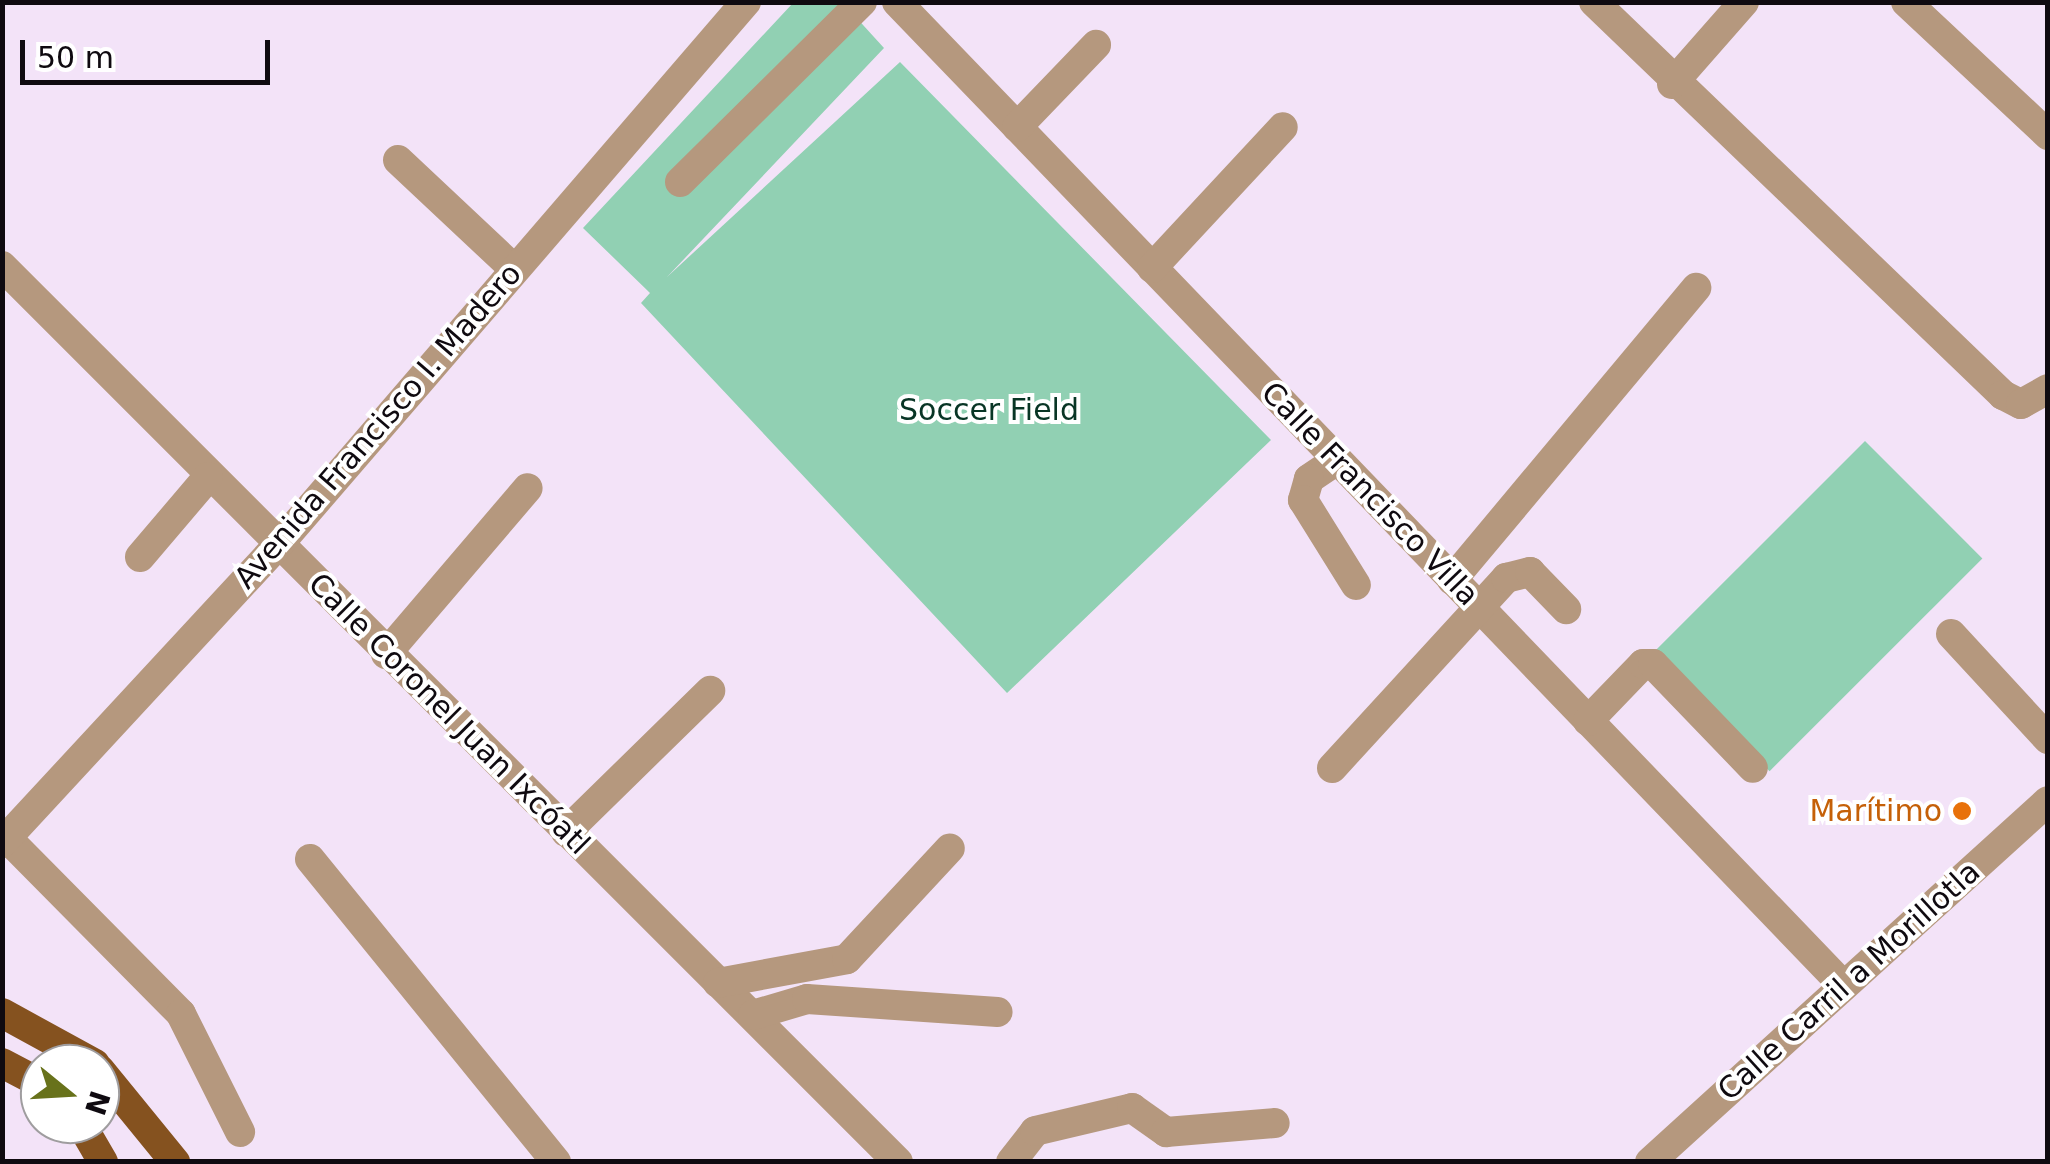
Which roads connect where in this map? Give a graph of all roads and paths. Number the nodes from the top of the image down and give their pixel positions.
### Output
1 (746, 2) edge
2 (862, 2) edge
3 (897, 2) edge
4 (1594, 2) edge
5 (1744, 2) edge
6 (1906, 2) edge
7 (1096, 45) dead end
8 (1672, 84) junction
9 (1016, 127) junction
10 (1283, 127) dead end
11 (2048, 136) edge
12 (398, 160) dead end
13 (680, 182) dead end
14 (2, 266) edge
15 (514, 268) junction
16 (1152, 268) junction
17 (1696, 288) dead end
18 (2048, 389) edge
19 (1337, 460) junction
20 (208, 477) junction
21 (528, 488) dead end
22 (280, 543) junction
23 (140, 557) dead end
24 (1452, 580) junction
25 (1356, 585) dead end
26 (1479, 608) junction
27 (1566, 609) dead end
28 (1951, 634) dead end
29 (386, 654) junction
30 (710, 691) dead end
31 (1588, 720) junction
32 (2048, 739) edge
33 (1332, 768) dead end
34 (1753, 768) dead end
35 (2048, 801) edge
36 (566, 832) junction
37 (5, 841) edge
38 (950, 848) dead end
39 (310, 859) dead end
40 (718, 983) junction
41 (1843, 985) junction
42 (998, 1012) dead end
43 (2, 1013) edge
44 (752, 1015) junction
45 (57, 1044) edge
46 (120, 1094) edge
47 (1274, 1123) dead end
48 (240, 1132) dead end
49 (175, 1162) edge
50 (556, 1162) edge
51 (898, 1162) edge
52 (1011, 1162) edge
53 (1650, 1162) edge

1 - 15 street, Avenida Francisco I. Madero
2 - 13 street
3 - 9 street, Calle Francisco Villa
4 - 8 street
5 - 8 street
6 - 11 street
7 - 9 street
8 - 18 street
9 - 16 street, Calle Francisco Villa
10 - 16 street
12 - 15 street
14 - 20 street, Calle Coronel Juan Ixcóatl
15 - 22 street, Avenida Francisco I. Madero
16 - 19 street, Calle Francisco Villa
17 - 24 street
19 - 24 street, Calle Francisco Villa
19 - 25 street
20 - 22 street, Calle Coronel Juan Ixcóatl
20 - 23 street
21 - 29 street
22 - 29 street, Calle Coronel Juan Ixcóatl
22 - 37 street, Avenida Francisco I. Madero
24 - 26 street, Calle Francisco Villa
26 - 27 street
26 - 31 street, Calle Francisco Villa
26 - 33 street
28 - 32 street
29 - 36 street, Calle Coronel Juan Ixcóatl
30 - 36 street
31 - 34 street
31 - 41 street, Calle Francisco Villa
35 - 41 street, Calle Carril a Morillotla
36 - 40 street, Calle Coronel Juan Ixcóatl
37 - 48 street
38 - 40 street
39 - 50 street
40 - 44 street, Calle Coronel Juan Ixcóatl
41 - 53 street, Calle Carril a Morillotla
42 - 44 street
43 - 45 main road
44 - 51 street, Calle Coronel Juan Ixcóatl
46 - 49 main road
47 - 52 street

